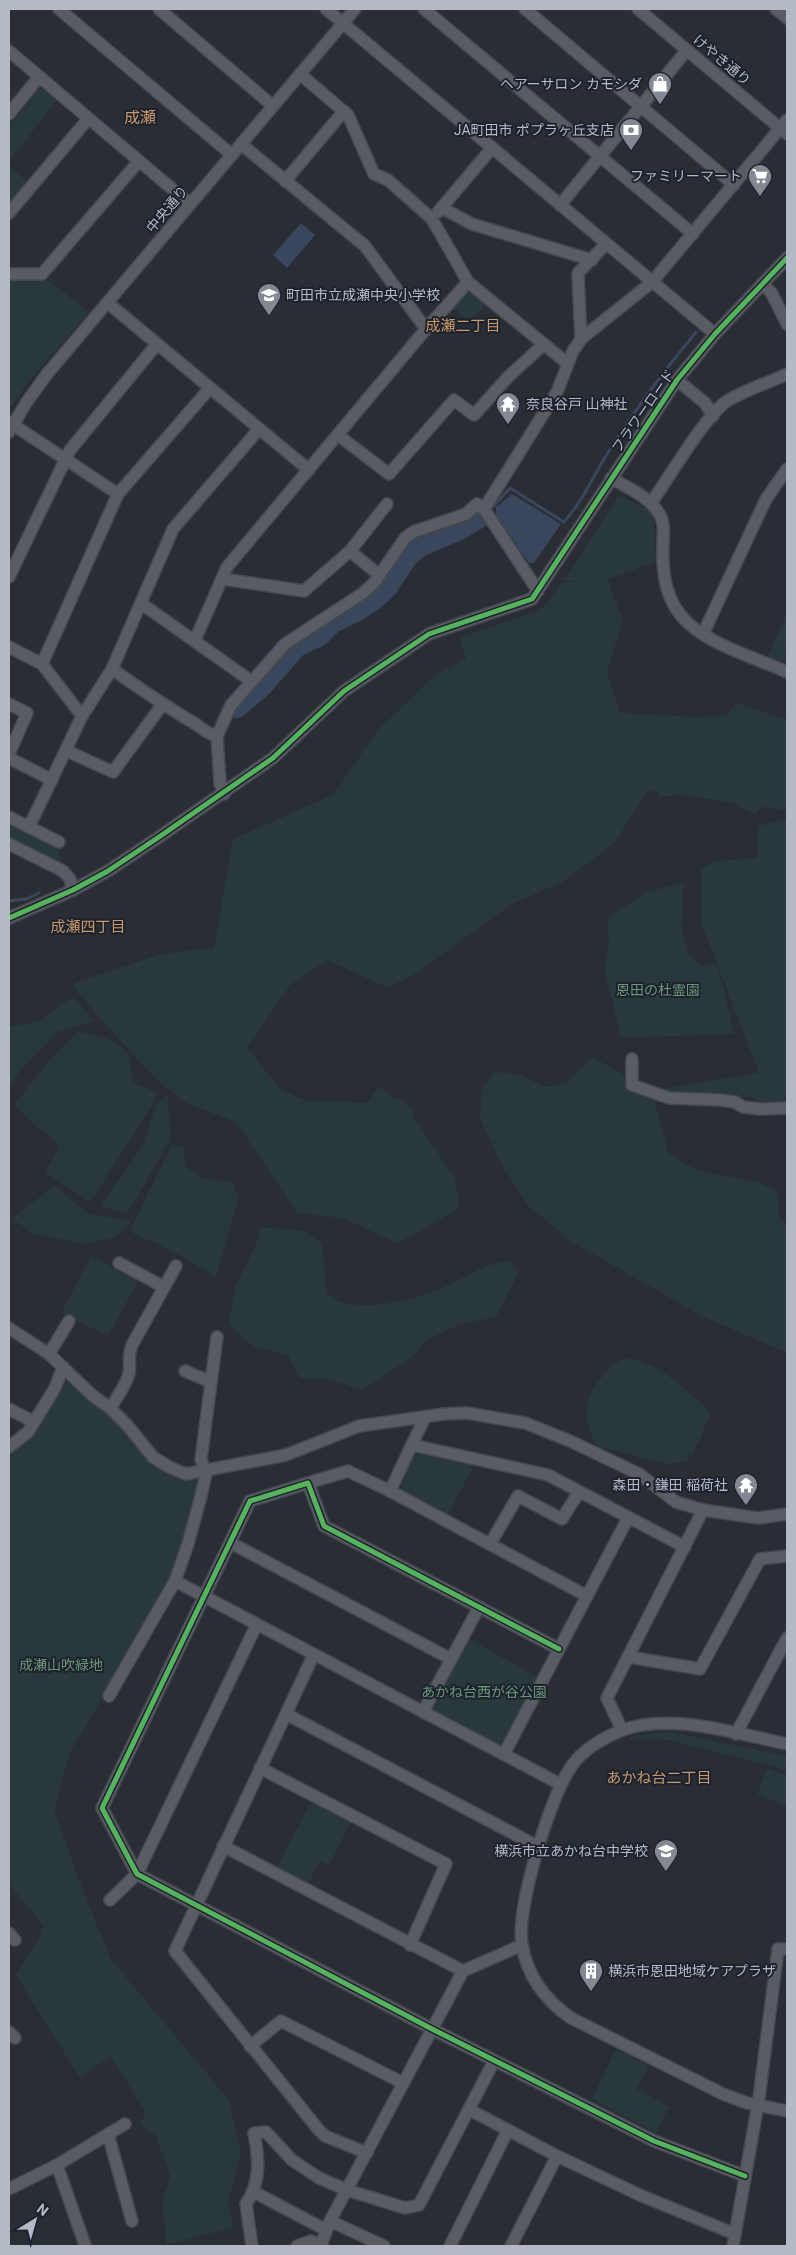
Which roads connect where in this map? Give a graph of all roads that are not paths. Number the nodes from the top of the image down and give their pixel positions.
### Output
1 (59, 9) edge
2 (159, 9) edge
3 (326, 9) edge
4 (355, 9) edge
5 (424, 9) edge
6 (525, 9) edge
7 (638, 9) edge
8 (776, 9) edge
9 (787, 18) edge
10 (343, 23) junction
11 (687, 50) junction
12 (9, 51) edge
13 (300, 74) junction
14 (40, 77) junction
15 (273, 106) junction
16 (641, 107) junction
17 (344, 111) junction
18 (9, 114) edge
19 (88, 119) junction
20 (785, 127) edge
21 (240, 144) junction
22 (492, 148) junction
23 (232, 155) junction
24 (601, 156) junction
25 (139, 161) junction
26 (285, 181) junction
27 (734, 185) junction
28 (190, 204) junction
29 (560, 205) junction
30 (442, 208) junction
31 (9, 213) edge
32 (432, 219) junction
33 (693, 234) junction
34 (606, 244) junction
35 (787, 258) edge
36 (592, 260) junction
37 (9, 274) edge
38 (468, 282) junction
39 (652, 282) junction
40 (762, 284) junction
41 (108, 303) junction
42 (787, 324) edge
43 (426, 329) junction
44 (715, 334) junction
45 (580, 339) junction
46 (157, 344) junction
47 (543, 345) junction
48 (567, 363) junction
49 (787, 374) edge
50 (677, 380) junction
51 (210, 388) junction
52 (713, 416) junction
53 (10, 426) edge
54 (259, 429) junction
55 (338, 435) junction
56 (65, 460) junction
57 (787, 469) edge
58 (309, 470) junction
59 (612, 478) junction
60 (118, 494) junction
61 (652, 503) junction
62 (387, 504) dead end
63 (484, 509) junction
64 (350, 550) junction
65 (380, 575) junction
66 (9, 577) edge
67 (223, 579) junction
68 (538, 592) junction
69 (142, 604) junction
70 (703, 634) junction
71 (195, 640) junction
72 (9, 647) edge
73 (42, 664) junction
74 (786, 668) edge
75 (112, 669) junction
76 (251, 681) junction
77 (9, 704) edge
78 (162, 705) junction
79 (82, 716) junction
80 (217, 736) junction
81 (66, 751) junction
82 (9, 754) edge
83 (9, 758) edge
84 (52, 780) junction
85 (224, 794) junction
86 (9, 817) edge
87 (29, 827) junction
88 (59, 842) dead end
89 (9, 844) edge
90 (73, 890) junction
91 (9, 918) edge
92 (632, 1059) dead end
93 (787, 1108) edge
94 (120, 1263) dead end
95 (176, 1266) dead end
96 (164, 1287) junction
97 (69, 1321) dead end
98 (9, 1328) edge
99 (217, 1337) dead end
100 (49, 1354) junction
101 (63, 1367) junction
102 (185, 1371) dead end
103 (211, 1382) junction
104 (110, 1408) junction
105 (9, 1409) edge
106 (424, 1417) junction
107 (34, 1422) junction
108 (412, 1445) junction
109 (9, 1447) edge
110 (205, 1469) junction
111 (308, 1483) junction
112 (390, 1491) junction
113 (579, 1492) junction
114 (703, 1510) junction
115 (787, 1514) edge
116 (628, 1518) junction
117 (232, 1543) junction
118 (490, 1544) junction
119 (685, 1547) junction
120 (787, 1556) edge
121 (175, 1581) junction
122 (587, 1596) junction
123 (204, 1598) junction
124 (479, 1607) junction
125 (256, 1626) junction
126 (787, 1638) edge
127 (559, 1649) junction
128 (314, 1654) junction
129 (629, 1656) junction
130 (451, 1659) junction
131 (109, 1696) dead end
132 (423, 1712) junction
133 (286, 1714) junction
134 (622, 1730) junction
135 (736, 1734) junction
136 (787, 1744) edge
137 (504, 1754) junction
138 (260, 1768) junction
139 (560, 1784) junction
140 (223, 1846) junction
141 (539, 1847) junction
142 (137, 1874) junction
143 (110, 1900) dead end
144 (195, 1906) junction
145 (410, 1945) junction
146 (522, 1945) junction
147 (787, 1949) edge
148 (463, 1971) junction
149 (432, 2029) junction
150 (250, 2046) junction
151 (494, 2061) junction
152 (403, 2084) junction
153 (758, 2106) junction
154 (470, 2110) junction
155 (787, 2111) edge
156 (125, 2124) dead end
157 (508, 2130) junction
158 (108, 2134) junction
159 (367, 2153) junction
160 (557, 2156) junction
161 (57, 2165) junction
162 (745, 2176) junction
163 (9, 2189) edge
164 (347, 2190) junction
165 (254, 2192) junction
166 (132, 2221) dead end
167 (328, 2225) junction
168 (735, 2234) junction
169 (85, 2245) edge
170 (252, 2246) edge
171 (297, 2246) edge
172 (322, 2246) edge
173 (384, 2246) edge
174 (450, 2246) edge
175 (511, 2246) edge
176 (733, 2246) edge

1 - 23 street
2 - 15 street
3 - 10 street
4 - 10 street, 中央通り
5 - 24 street
6 - 16 street
7 - 11 street, けやき通り
8 - 9 street
10 - 13 street, 中央通り
10 - 22 street
11 - 16 street
11 - 20 street, けやき通り
12 - 14 street
13 - 15 street, 中央通り
13 - 17 street
14 - 18 street
14 - 19 street
15 - 21 street, 中央通り
16 - 24 street
16 - 27 street
17 - 26 street
17 - 32 street
19 - 25 street
19 - 31 street
20 - 27 street
21 - 23 street, 中央通り
21 - 26 street
22 - 29 street
22 - 30 street
23 - 28 street, 中央通り
24 - 29 street
24 - 33 street
25 - 28 street
25 - 37 street
26 - 43 street
27 - 33 street
28 - 41 street, 中央通り
29 - 34 street
30 - 32 street
30 - 36 street
32 - 38 street
33 - 39 street
34 - 36 street
34 - 39 street
35 - 40 street, フラワーロード
36 - 45 street
38 - 43 street
38 - 47 street
39 - 44 street
39 - 45 street
40 - 42 street
40 - 44 street, フラワーロード
41 - 46 street
41 - 53 street, 中央通り
43 - 55 street
44 - 50 street, フラワーロード
45 - 48 street
46 - 51 street
46 - 56 street
47 - 48 street
47 - 55 street
48 - 63 street
49 - 52 street
50 - 52 street
50 - 59 street, フラワーロード
51 - 54 street
51 - 60 street
52 - 61 street
53 - 56 street
54 - 58 street
54 - 69 street
55 - 58 street
56 - 60 street
56 - 66 street
57 - 70 street
58 - 67 street
59 - 61 street
59 - 68 street, フラワーロード
60 - 73 street
61 - 70 street
62 - 64 street
63 - 65 street
63 - 68 street
64 - 65 street
64 - 67 street
65 - 76 street
67 - 71 street
68 - 85 street
69 - 71 street
69 - 75 street
70 - 74 street
71 - 76 street
72 - 73 street
73 - 79 street
75 - 78 street
75 - 79 street
76 - 80 street
77 - 82 street
78 - 80 street
78 - 81 street
79 - 81 street
80 - 85 street
81 - 84 street
83 - 84 street
84 - 87 street
85 - 90 street
86 - 87 street
87 - 88 street
89 - 90 street
90 - 91 street
92 - 93 street
94 - 96 street
95 - 96 street
96 - 104 street
97 - 100 street
98 - 100 street
99 - 103 street
100 - 101 street
101 - 104 street
101 - 107 street
102 - 103 street
103 - 110 street
104 - 110 street
105 - 107 street
106 - 108 street
106 - 110 street
106 - 114 street
107 - 109 street
108 - 112 street
108 - 113 street
110 - 121 street
111 - 112 street
111 - 117 street
111 - 124 street
112 - 118 street
113 - 116 street
113 - 118 street
114 - 115 street
114 - 119 street
116 - 119 street
116 - 122 street
117 - 123 street
117 - 130 street
118 - 122 street
119 - 129 street
120 - 129 street
121 - 123 street
121 - 131 street
122 - 127 street
123 - 125 street
123 - 142 street
124 - 127 street
124 - 130 street
125 - 128 street
125 - 142 street
126 - 135 street
127 - 137 street
128 - 132 street
128 - 133 street
129 - 134 street
130 - 132 street
132 - 137 street
133 - 138 street
133 - 141 street
134 - 135 street
134 - 139 street
135 - 136 street
137 - 139 street
138 - 140 street
138 - 145 street
139 - 141 street
140 - 144 street
140 - 145 street
141 - 146 street
142 - 143 street
142 - 144 street
144 - 149 street
144 - 150 street
145 - 148 street
146 - 148 street
146 - 153 street
147 - 153 street
148 - 149 street
149 - 151 street
149 - 152 street
150 - 152 street
150 - 159 street
151 - 154 street
151 - 162 street
152 - 159 street
153 - 155 street
153 - 162 street
154 - 157 street
154 - 164 street
156 - 158 street
157 - 160 street
157 - 174 street
158 - 161 street
158 - 166 street
159 - 164 street
160 - 168 street
160 - 175 street
161 - 163 street
161 - 169 street
162 - 168 street
164 - 165 street
164 - 167 street
165 - 167 street
165 - 170 street
167 - 172 street
167 - 173 street
168 - 176 street
171 - 172 street

